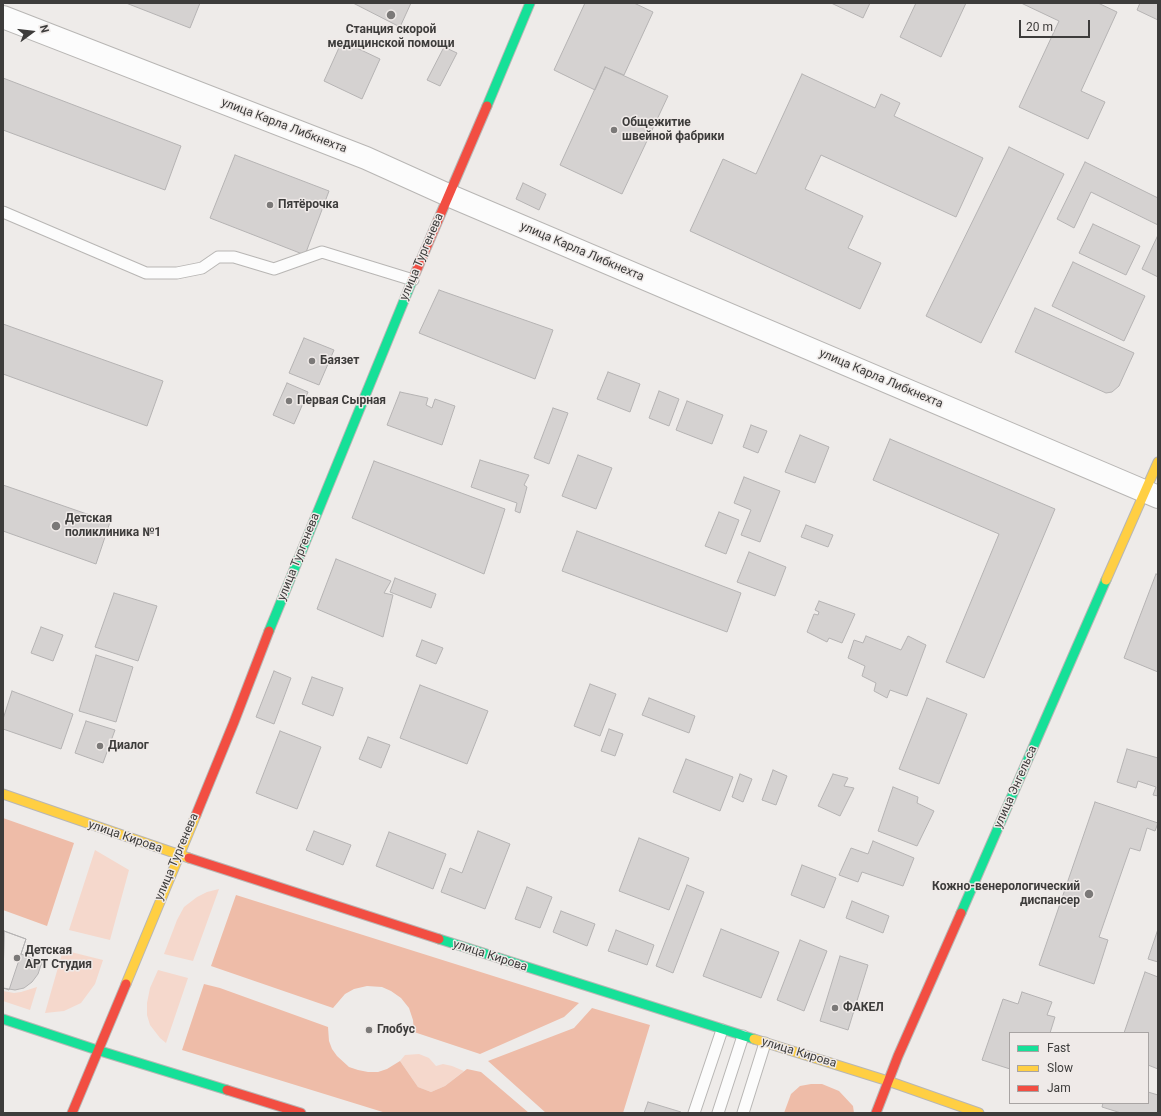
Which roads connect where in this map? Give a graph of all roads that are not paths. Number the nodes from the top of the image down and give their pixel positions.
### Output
1 (530, 3) edge
2 (3, 17) edge
3 (448, 195) junction
4 (3, 212) edge
5 (413, 280) junction
6 (1158, 462) edge
7 (1152, 494) edge
8 (3, 794) edge
9 (178, 855) junction
10 (3, 1019) edge
11 (722, 1030) junction
12 (743, 1036) junction
13 (765, 1043) junction
14 (97, 1050) junction
15 (888, 1081) junction
16 (72, 1113) edge
17 (301, 1113) edge
18 (694, 1113) edge
19 (718, 1113) edge
20 (743, 1113) edge
21 (876, 1113) edge
22 (978, 1113) edge

1 - 3 main road, улица Тургенева
2 - 3 street, улица Карла Либкнехта
3 - 5 main road, улица Тургенева
3 - 7 street, улица Карла Либкнехта
4 - 5 lane
5 - 9 main road, улица Тургенева
6 - 7 main road, улица Энгельса
7 - 15 main road, улица Энгельса
8 - 9 main road, улица Кирова
9 - 11 main road, улица Кирова
9 - 14 main road, улица Тургенева
10 - 14 main road
11 - 12 main road, улица Кирова
11 - 18 lane
12 - 13 main road, улица Кирова
12 - 19 lane
13 - 15 main road, улица Кирова
13 - 20 lane
14 - 16 main road, улица Тургенева
14 - 17 main road
15 - 21 main road, улица Энгельса
15 - 22 main road, улица Кирова

